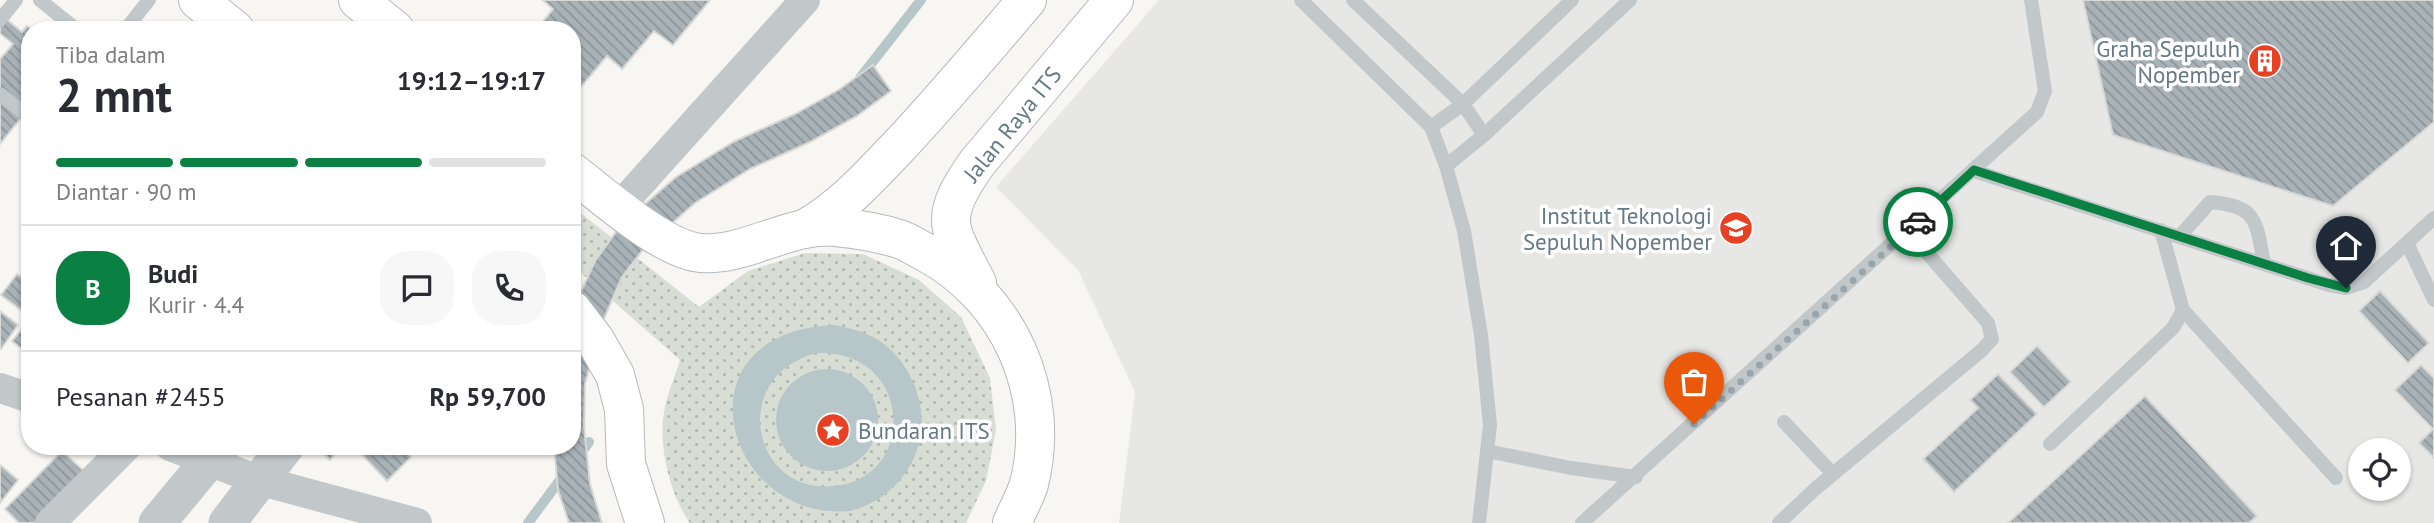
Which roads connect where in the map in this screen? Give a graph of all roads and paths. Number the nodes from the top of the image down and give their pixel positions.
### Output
1 (16, 0) edge
2 (40, 0) edge
3 (149, 0) edge
4 (198, 0) edge
5 (358, 0) edge
6 (805, 0) edge
7 (1027, 0) edge
8 (1114, 0) edge
9 (1301, 0) edge
10 (1353, 0) edge
11 (1572, 0) edge
12 (1630, 0) edge
13 (2031, 0) edge
14 (0, 20) edge
15 (66, 21) edge
16 (132, 21) edge
17 (224, 21) edge
18 (384, 21) edge
19 (0, 94) edge
20 (1463, 104) junction
21 (21, 111) edge
22 (1431, 127) junction
23 (1484, 135) junction
24 (1446, 166) junction
25 (1974, 170) junction
26 (581, 179) edge
27 (620, 208) junction
28 (2434, 218) edge
29 (808, 227) junction
30 (2161, 230) junction
31 (1908, 231) junction
32 (2180, 236) junction
33 (2407, 243) junction
34 (2264, 264) junction
35 (985, 298) junction
36 (2434, 300) edge
37 (2183, 310) junction
38 (581, 322) edge
39 (0, 388) edge
40 (21, 395) edge
41 (1784, 422) dead end
42 (2050, 444) dead end
43 (1487, 451) junction
44 (118, 455) edge
45 (215, 455) edge
46 (218, 455) edge
47 (278, 455) edge
48 (1833, 474) junction
49 (1636, 477) junction
50 (2336, 478) dead end
51 (258, 480) junction
52 (50, 523) edge
53 (158, 523) edge
54 (227, 523) edge
55 (417, 523) edge
56 (644, 523) edge
57 (1012, 523) edge
58 (1479, 523) edge
59 (1582, 523) edge
60 (1779, 523) edge

1 - 14 lane
2 - 15 lane
3 - 16 lane
4 - 17 main road
5 - 18 main road
6 - 27 street
7 - 29 main road
8 - 35 main road, Jalan Raya ITS
9 - 22 lane
10 - 20 lane
11 - 20 lane
12 - 23 lane
13 - 25 lane
19 - 21 lane
20 - 22 lane
20 - 23 lane
22 - 24 lane
23 - 24 lane
24 - 43 lane
25 - 30 lane
25 - 31 lane
26 - 27 main road
27 - 29 main road
28 - 33 lane
29 - 35 main road
30 - 32 lane
30 - 37 lane
31 - 48 lane
31 - 49 lane
32 - 34 lane
32 - 34 lane
33 - 34 lane
33 - 36 lane
35 - 57 main road
37 - 42 lane
37 - 50 lane
38 - 56 main road
39 - 40 street
41 - 48 lane
43 - 49 lane
43 - 58 lane
44 - 52 street
45 - 53 street
46 - 51 street
47 - 51 street
48 - 60 lane
49 - 59 lane
51 - 54 street
51 - 55 street

